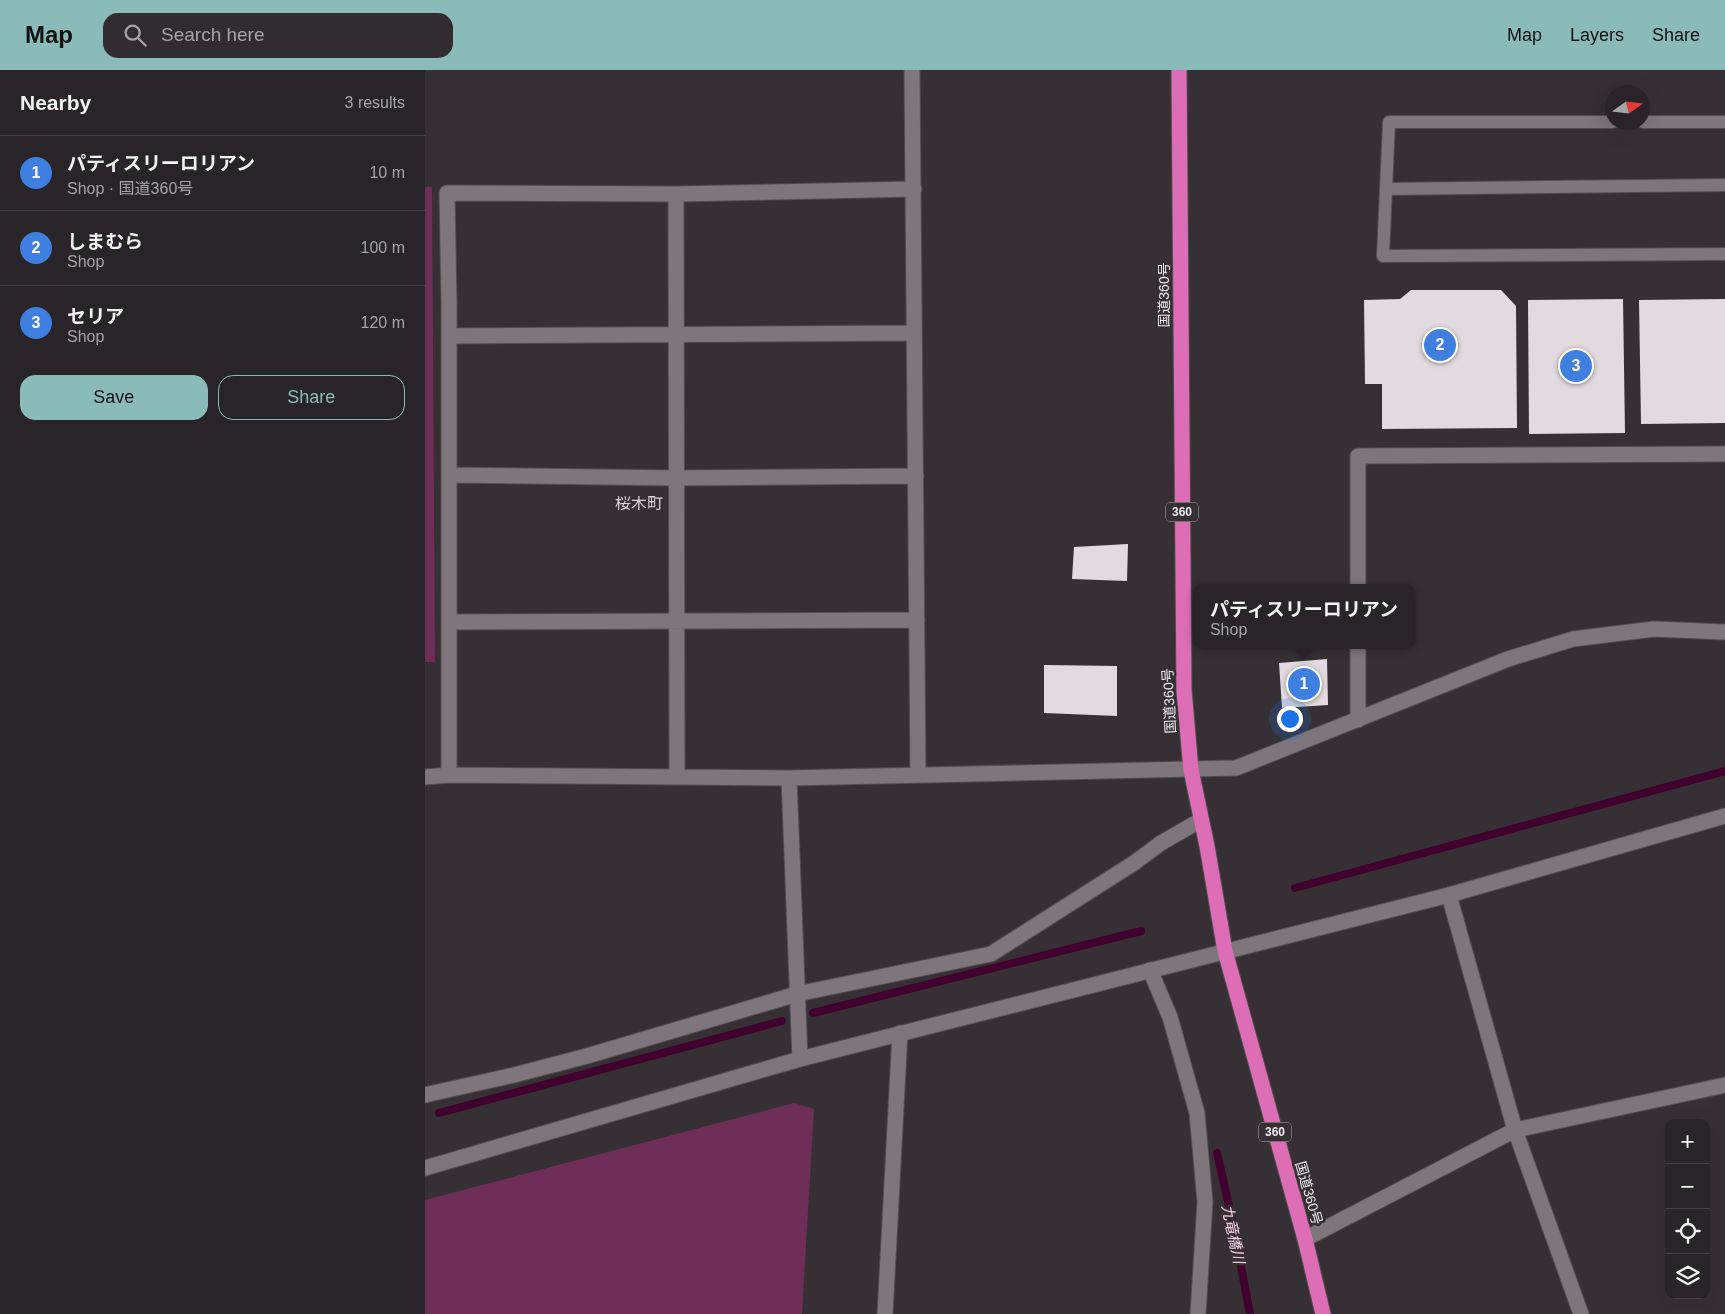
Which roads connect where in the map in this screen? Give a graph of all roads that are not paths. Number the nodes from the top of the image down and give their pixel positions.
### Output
1 (912, 70) edge
2 (1179, 70) edge
3 (1605, 122) edge
4 (1650, 122) edge
5 (1725, 122) edge
6 (1725, 185) edge
7 (914, 189) junction
8 (1386, 189) junction
9 (676, 194) junction
10 (1725, 254) edge
11 (677, 333) junction
12 (914, 333) junction
13 (449, 336) junction
14 (1725, 454) edge
15 (449, 475) junction
16 (916, 476) junction
17 (677, 478) junction
18 (1358, 584) edge
19 (917, 620) junction
20 (677, 621) junction
21 (449, 622) junction
22 (1725, 632) edge
23 (1358, 649) edge
24 (1358, 720) junction
25 (1191, 770) junction
26 (918, 774) junction
27 (449, 775) junction
28 (425, 777) edge
29 (677, 777) junction
30 (789, 778) junction
31 (1725, 816) edge
32 (1201, 820) junction
33 (1449, 895) junction
34 (1225, 951) junction
35 (1150, 970) junction
36 (797, 994) junction
37 (900, 1033) junction
38 (800, 1059) junction
39 (1725, 1085) edge
40 (425, 1095) edge
41 (1515, 1130) junction
42 (425, 1168) edge
43 (1305, 1239) junction
44 (885, 1314) edge
45 (1198, 1314) edge
46 (1323, 1314) edge
47 (1581, 1314) edge

1 - 7 street
2 - 25 highway, 国道360号 / 360
3 - 8 lane
4 - 5 lane
6 - 8 lane
7 - 9 street
7 - 12 street
8 - 10 lane
9 - 11 street
9 - 13 street
11 - 12 street
11 - 13 street
11 - 17 street
12 - 16 street
13 - 15 street
14 - 18 street
15 - 17 street
15 - 21 street
16 - 17 street
16 - 19 street
17 - 20 street
19 - 20 street
19 - 26 street
20 - 21 street
20 - 29 street
21 - 27 street
22 - 24 street
23 - 24 street
24 - 25 street
25 - 26 street
25 - 32 highway, 国道360号 / 360
26 - 30 street
27 - 28 street
27 - 29 street
29 - 30 street
30 - 36 street
31 - 33 street
32 - 34 highway, 国道360号 / 360
32 - 36 street
33 - 34 street
33 - 41 street
34 - 35 street
34 - 43 highway, 国道360号 / 360
35 - 37 street
35 - 45 street
36 - 38 street
36 - 40 street
37 - 38 street
37 - 44 street
38 - 42 street
39 - 41 street
41 - 43 street
41 - 47 street
43 - 46 highway, 国道360号 / 360

